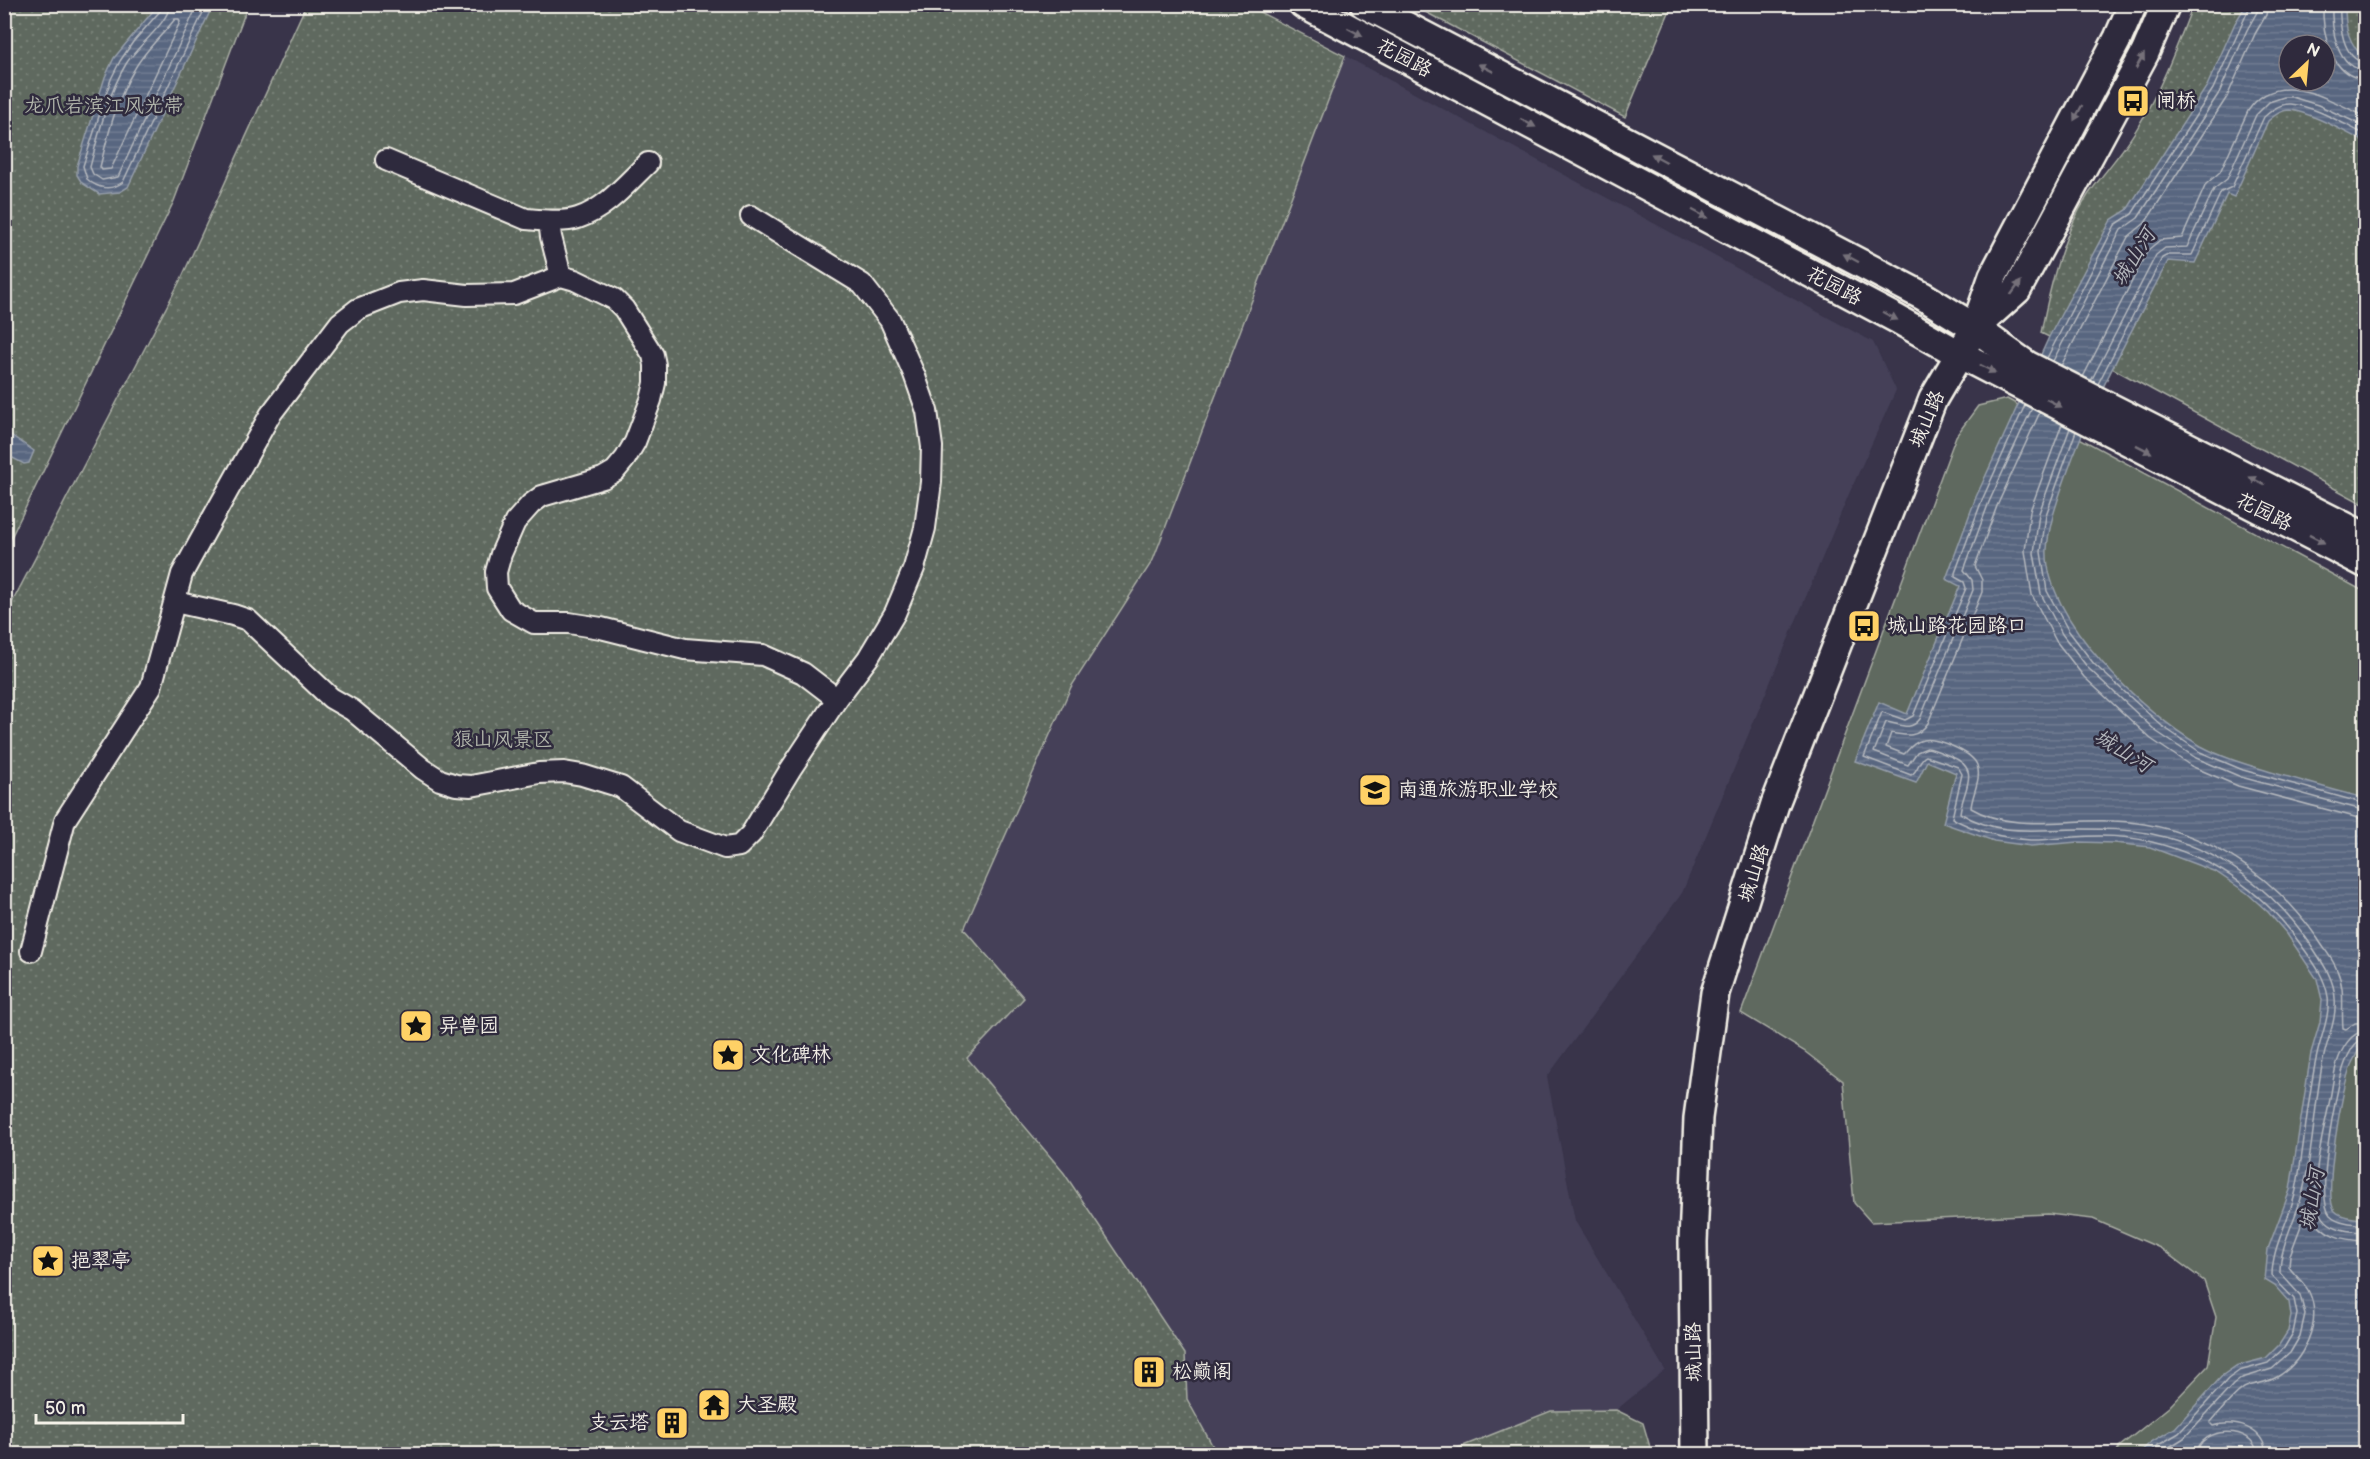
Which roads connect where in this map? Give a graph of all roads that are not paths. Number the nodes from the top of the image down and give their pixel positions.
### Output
1 (1303, 4) edge
2 (1364, 4) edge
3 (2133, 4) edge
4 (2166, 4) edge
5 (386, 160) dead end
6 (648, 163) dead end
7 (751, 216) dead end
8 (549, 221) junction
9 (561, 276) junction
10 (1975, 328) junction
11 (1959, 354) junction
12 (2022, 374) junction
13 (2097, 412) junction
14 (2366, 537) edge
15 (2366, 564) edge
16 (175, 602) junction
17 (837, 699) junction
18 (31, 951) dead end
19 (1695, 1455) edge

1 -> 11 main road, 花园路
10 -> 2 main road, 花园路
3 -> 10 main road, 城山路
10 -> 4 main road, 城山路
5 - 8 street
6 - 8 street
7 - 17 street
8 - 9 street
9 - 16 street
9 - 17 street
10 - 11 main road, 城山路
10 - 12 main road, 花园路
11 -> 12 main road, 花园路
11 - 19 main road, 城山路
12 - 13 main road, 花园路
14 -> 13 main road, 花园路
13 -> 15 main road, 花园路
16 - 17 street
16 - 18 street

